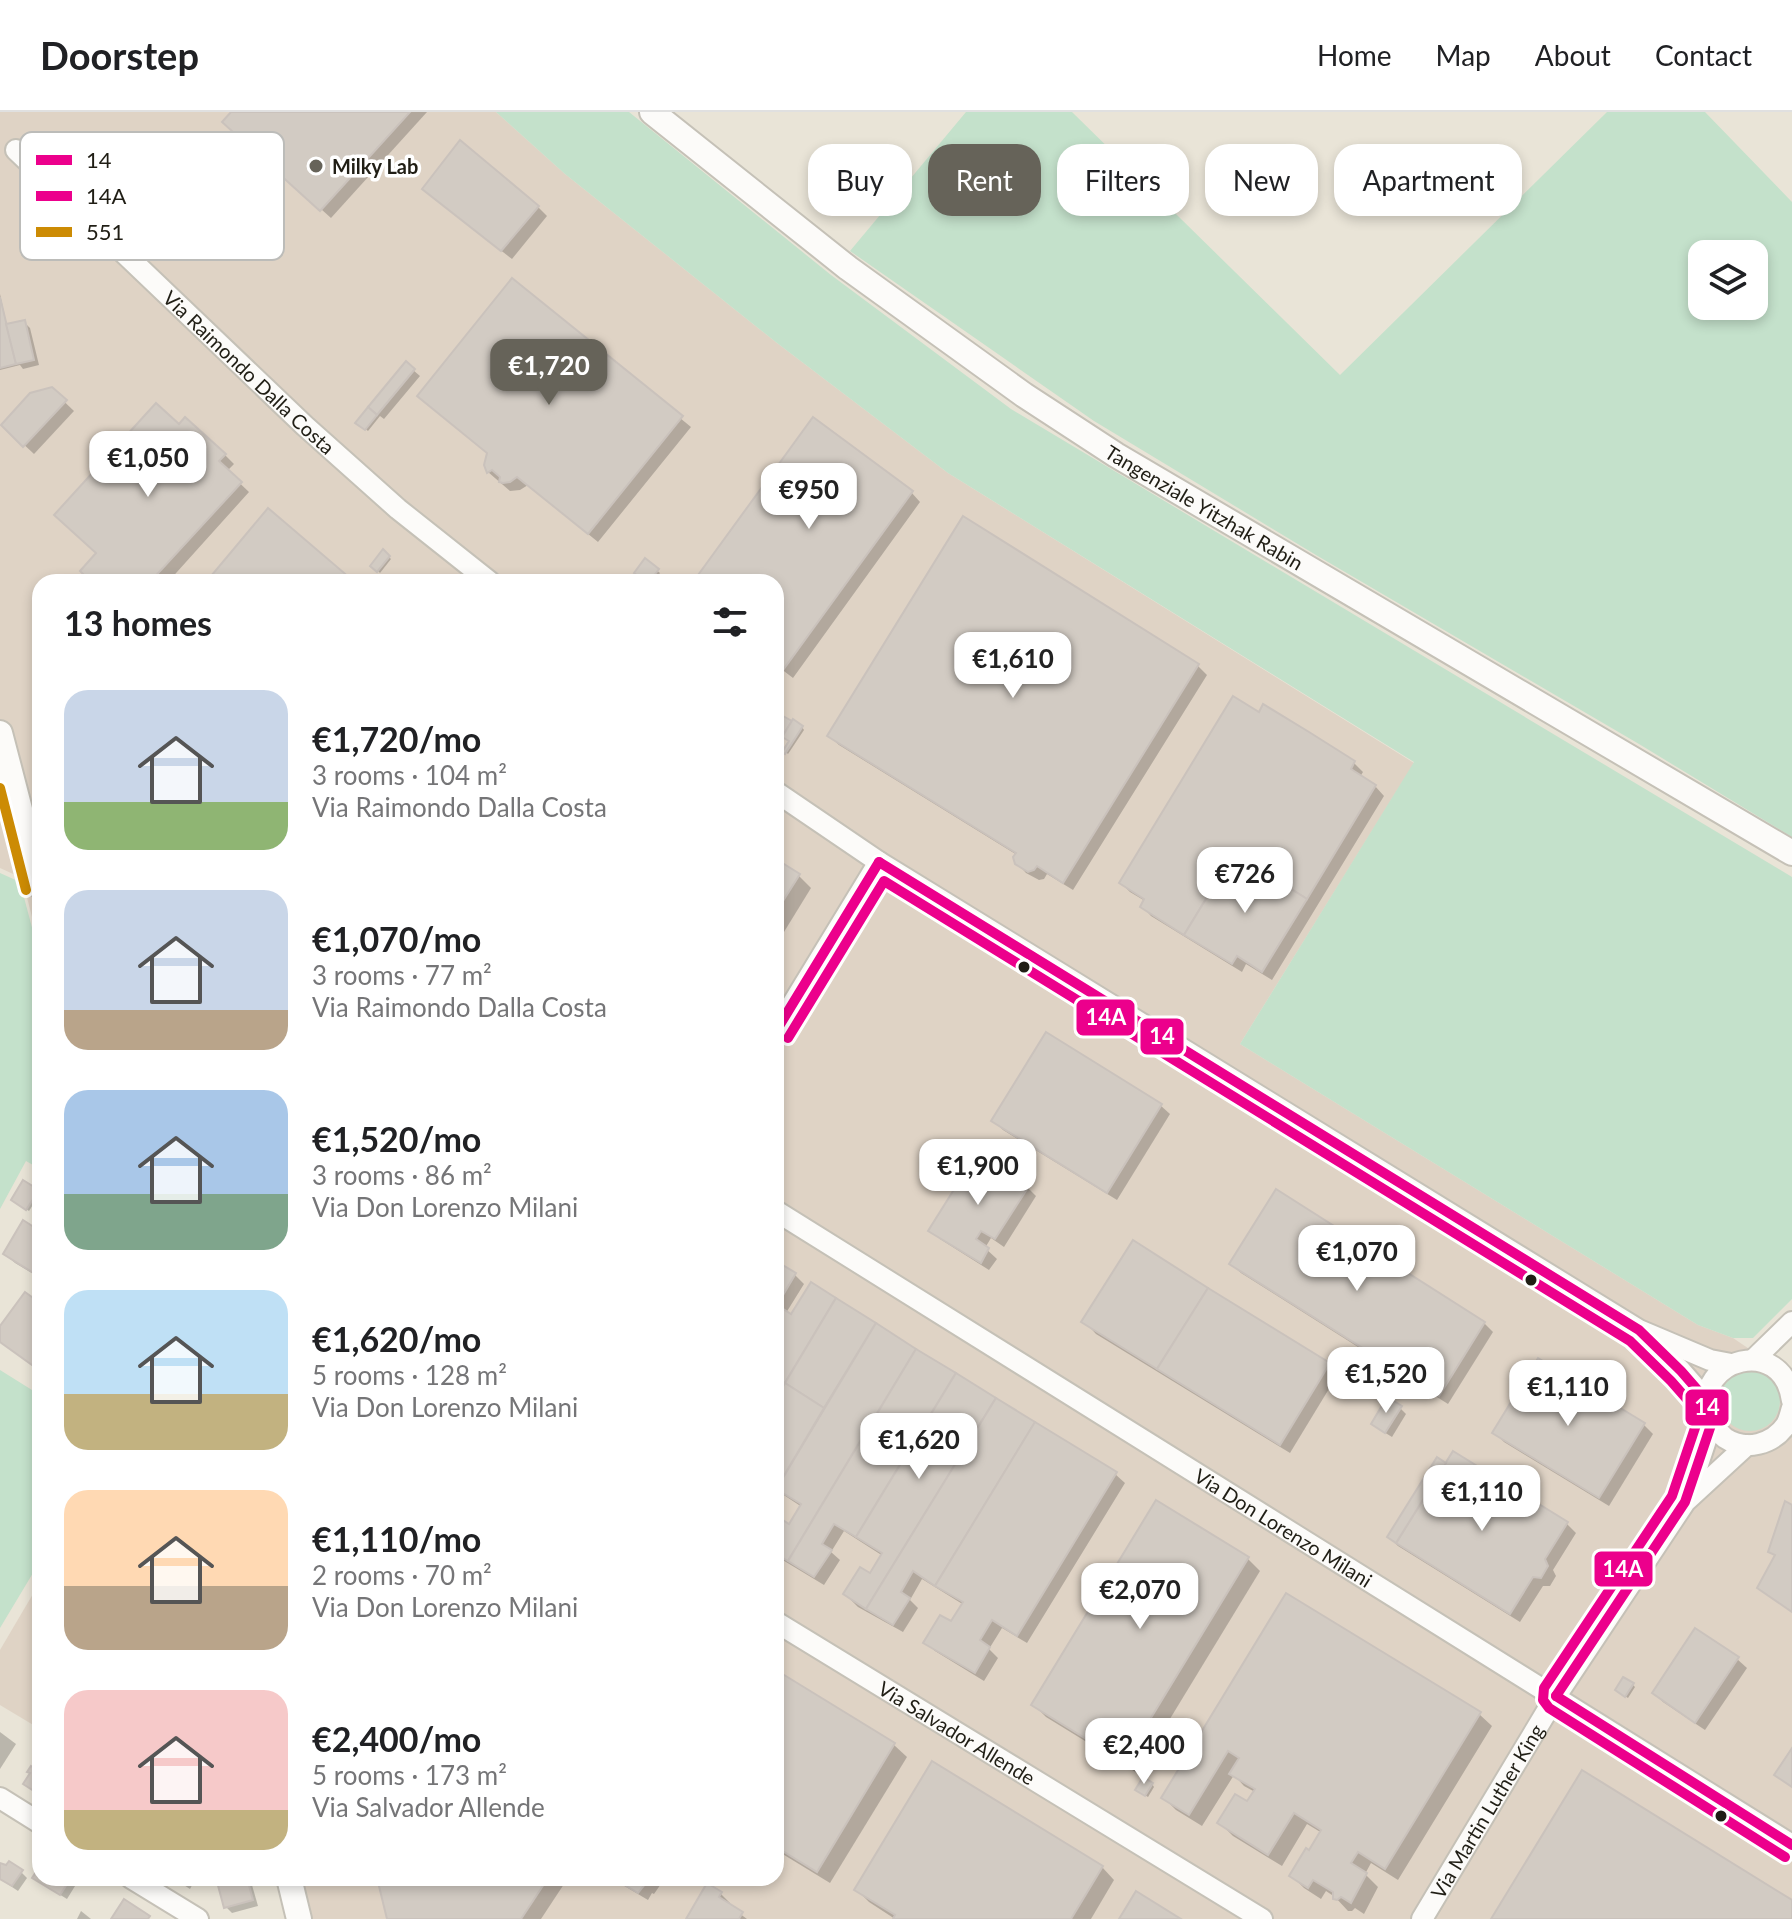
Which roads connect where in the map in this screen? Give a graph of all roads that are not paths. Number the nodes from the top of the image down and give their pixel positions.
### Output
1 (652, 112) edge
2 (16, 150) dead end
3 (20, 154) edge
4 (131, 260) edge
5 (480, 574) edge
6 (0, 733) edge
7 (784, 797) edge
8 (1792, 853) edge
9 (32, 854) edge
10 (879, 862) junction
11 (784, 1018) edge
12 (784, 1216) edge
13 (1792, 1322) edge
14 (1639, 1330) junction
15 (1753, 1360) junction
16 (1731, 1364) junction
17 (1791, 1389) edge
18 (1792, 1408) edge
19 (1710, 1412) junction
20 (1756, 1443) junction
21 (1792, 1445) edge
22 (1685, 1502) junction
23 (784, 1627) edge
24 (1556, 1696) junction
25 (0, 1798) edge
26 (32, 1818) edge
27 (1792, 1845) edge
28 (144, 1886) edge
29 (291, 1886) edge
30 (198, 1919) edge
31 (299, 1919) edge
32 (1262, 1919) edge
33 (1422, 1919) edge

1 - 8 main road, Tangenziale Yitzhak Rabin
2 - 3 street, Via Raimondo Dalla Costa
4 - 5 street, Via Raimondo Dalla Costa
6 - 9 main road
7 - 10 street
10 - 11 street
10 - 14 street
12 - 24 street, Via Don Lorenzo Milani
13 - 15 street
14 - 16 street
14 - 19 street
15 - 16 street
15 - 17 street
16 - 19 street
18 - 20 street
19 - 20 street
19 - 22 street
20 - 21 street
20 - 22 street
22 - 24 street, Via Martin Luther King
23 - 32 street, Via Salvador Allende
24 - 27 street, Via Don Lorenzo Milani
24 - 33 street, Via Martin Luther King
25 - 26 street
28 - 30 street
29 - 31 main road

